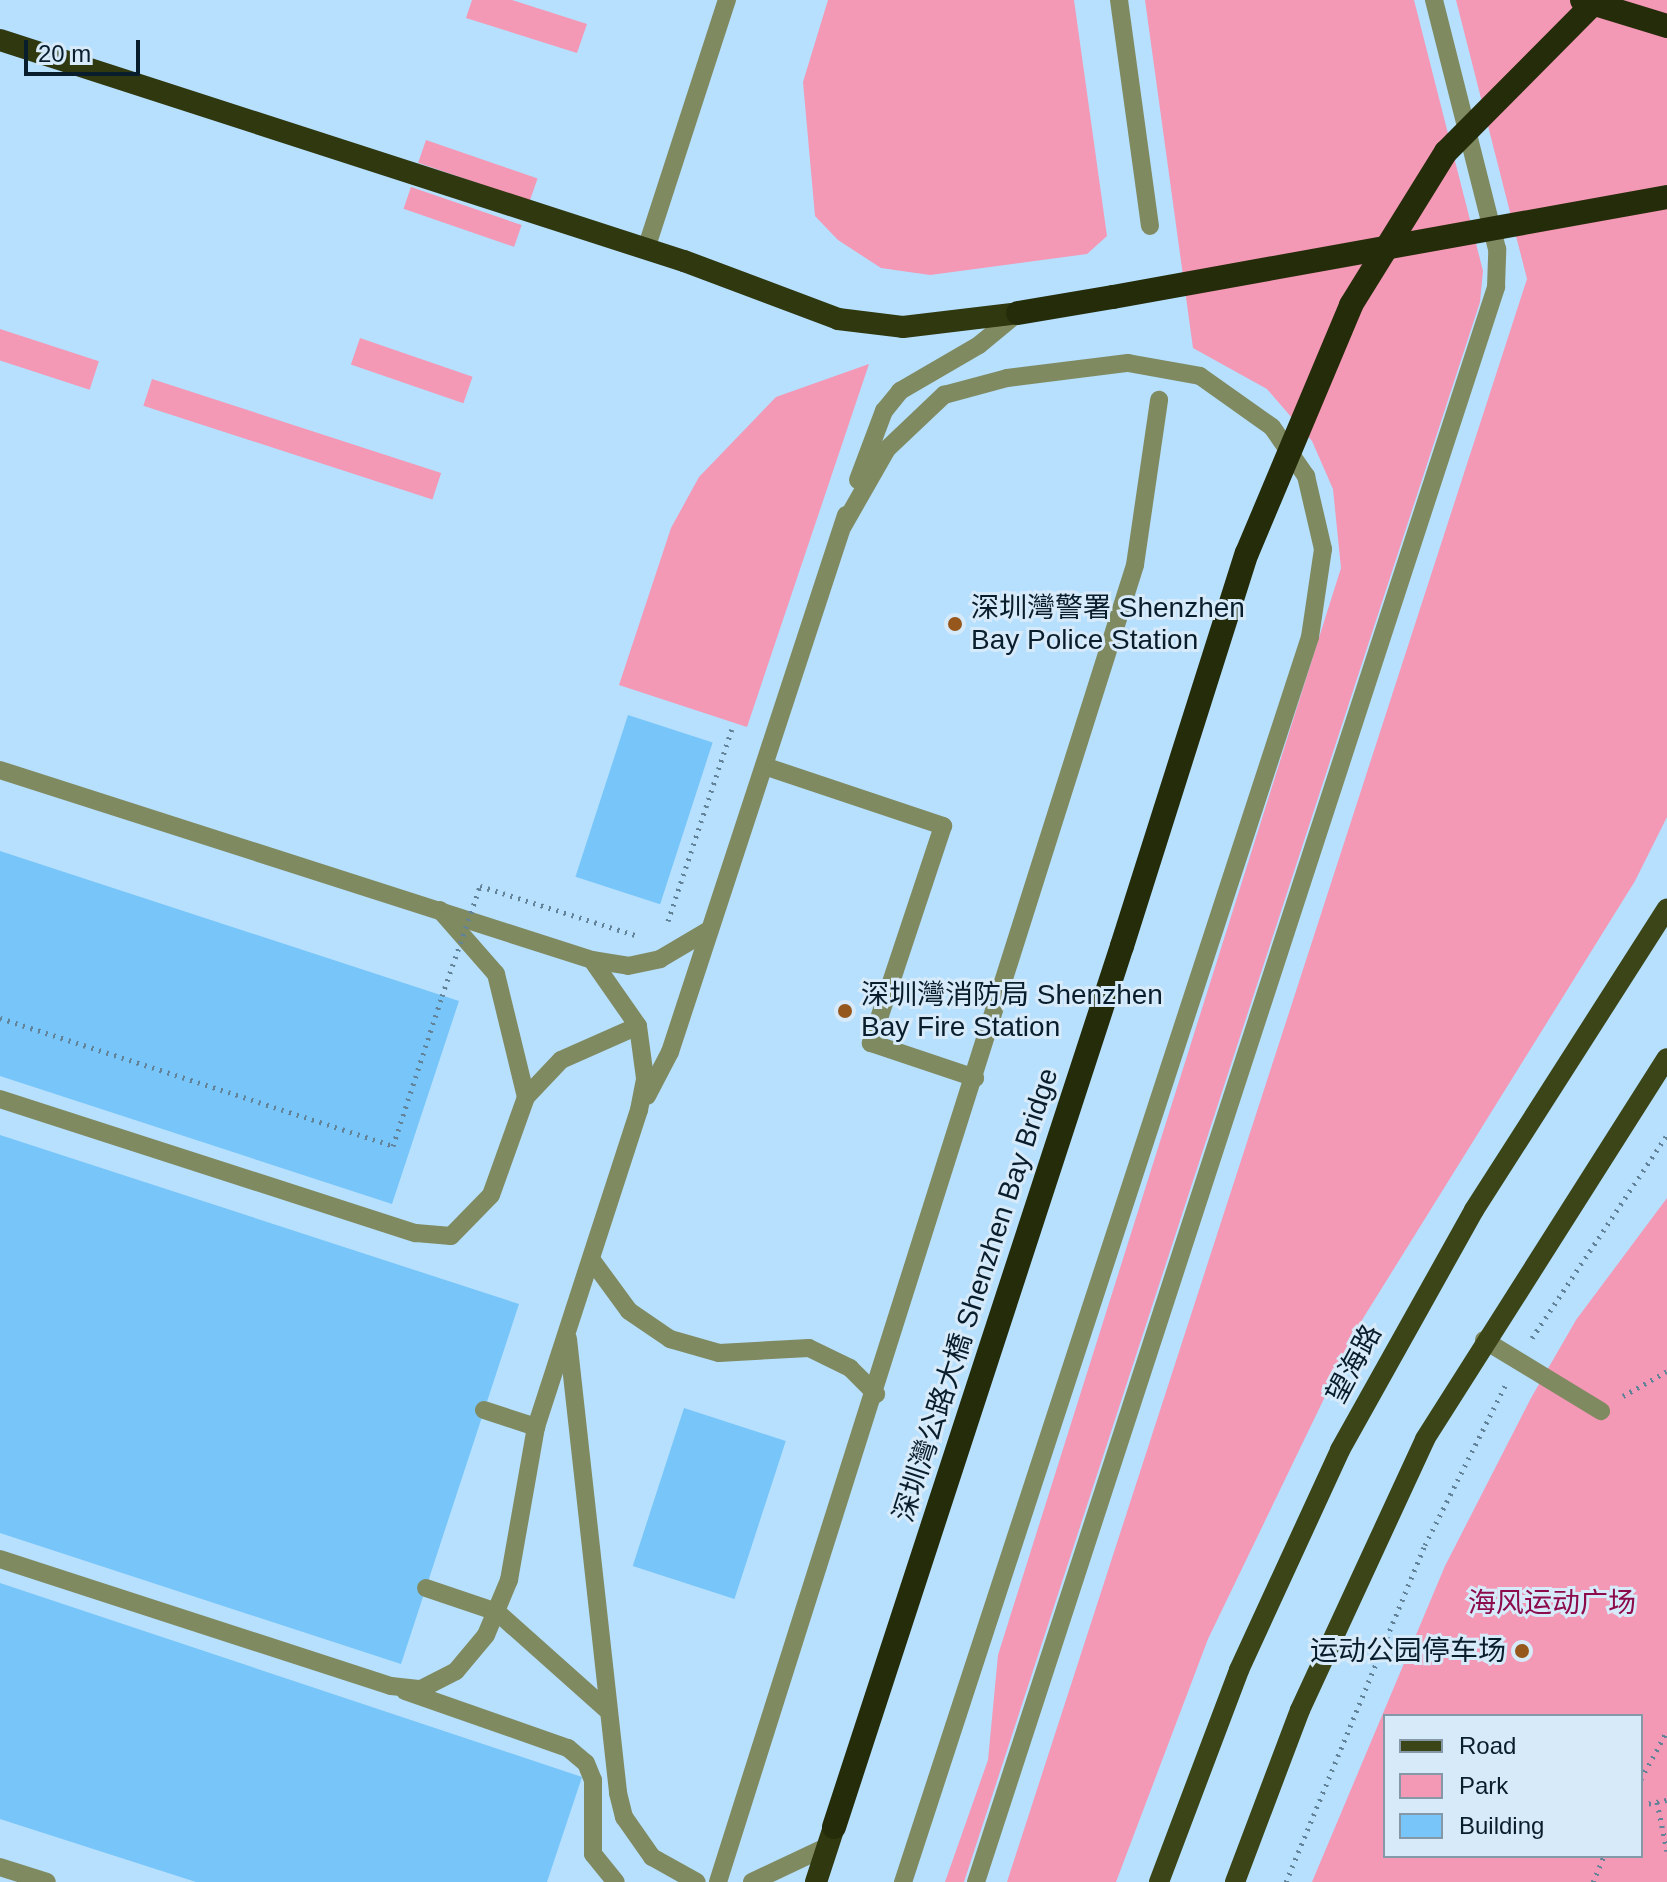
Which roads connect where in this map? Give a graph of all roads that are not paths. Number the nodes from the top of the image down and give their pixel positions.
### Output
1 (727, 0) edge
2 (1119, 0) edge
3 (1434, 0) edge
4 (1582, 0) edge
5 (1597, 0) edge
6 (1667, 26) edge
7 (0, 40) edge
8 (1667, 197) edge
9 (1150, 226) dead end
10 (646, 249) junction
11 (1018, 313) junction
12 (1159, 400) dead end
13 (843, 526) junction
14 (764, 766) junction
15 (0, 770) edge
16 (1667, 908) edge
17 (440, 910) junction
18 (711, 928) junction
19 (592, 960) junction
20 (638, 1026) junction
21 (1667, 1058) edge
22 (975, 1078) junction
23 (526, 1097) junction
24 (0, 1099) edge
25 (639, 1110) junction
26 (591, 1259) junction
27 (568, 1332) junction
28 (1484, 1340) junction
29 (876, 1394) junction
30 (484, 1410) dead end
31 (1601, 1411) road end
32 (536, 1427) junction
33 (0, 1559) edge
34 (426, 1588) dead end
35 (497, 1612) junction
36 (391, 1686) junction
37 (608, 1711) junction
38 (831, 1836) junction
39 (0, 1867) edge
40 (599, 1876) edge
41 (47, 1882) edge
42 (616, 1882) edge
43 (697, 1882) edge
44 (718, 1882) edge
45 (752, 1882) edge
46 (816, 1882) edge
47 (903, 1882) edge
48 (976, 1882) edge
49 (1159, 1882) edge
50 (1235, 1882) edge

1 - 10 lane
2 - 9 lane
3 - 48 lane
4 - 6 highway
5 - 38 highway, 深圳灣公路大橋 Shenzhen Bay Bridge, bridge
7 - 10 highway
8 - 11 highway, bridge
10 - 11 highway
11 - 13 lane
12 - 22 lane
13 - 14 lane
13 - 47 lane
14 - 18 lane
14 - 22 lane
15 - 17 lane
16 - 49 main road, 望海路
17 - 19 lane
17 - 23 lane
18 - 19 lane
18 - 25 lane
19 - 20 lane
20 - 23 lane
20 - 25 lane
21 - 28 main road
22 - 29 lane
23 - 24 lane
25 - 26 lane
26 - 27 lane
26 - 29 lane
27 - 32 lane
27 - 37 lane
28 - 31 lane
28 - 50 main road
29 - 44 lane
30 - 32 lane
32 - 35 lane
33 - 36 lane
34 - 35 lane
35 - 36 lane
35 - 37 lane
36 - 40 lane
37 - 43 lane
38 - 45 lane
38 - 46 highway
39 - 41 lane
40 - 42 lane

